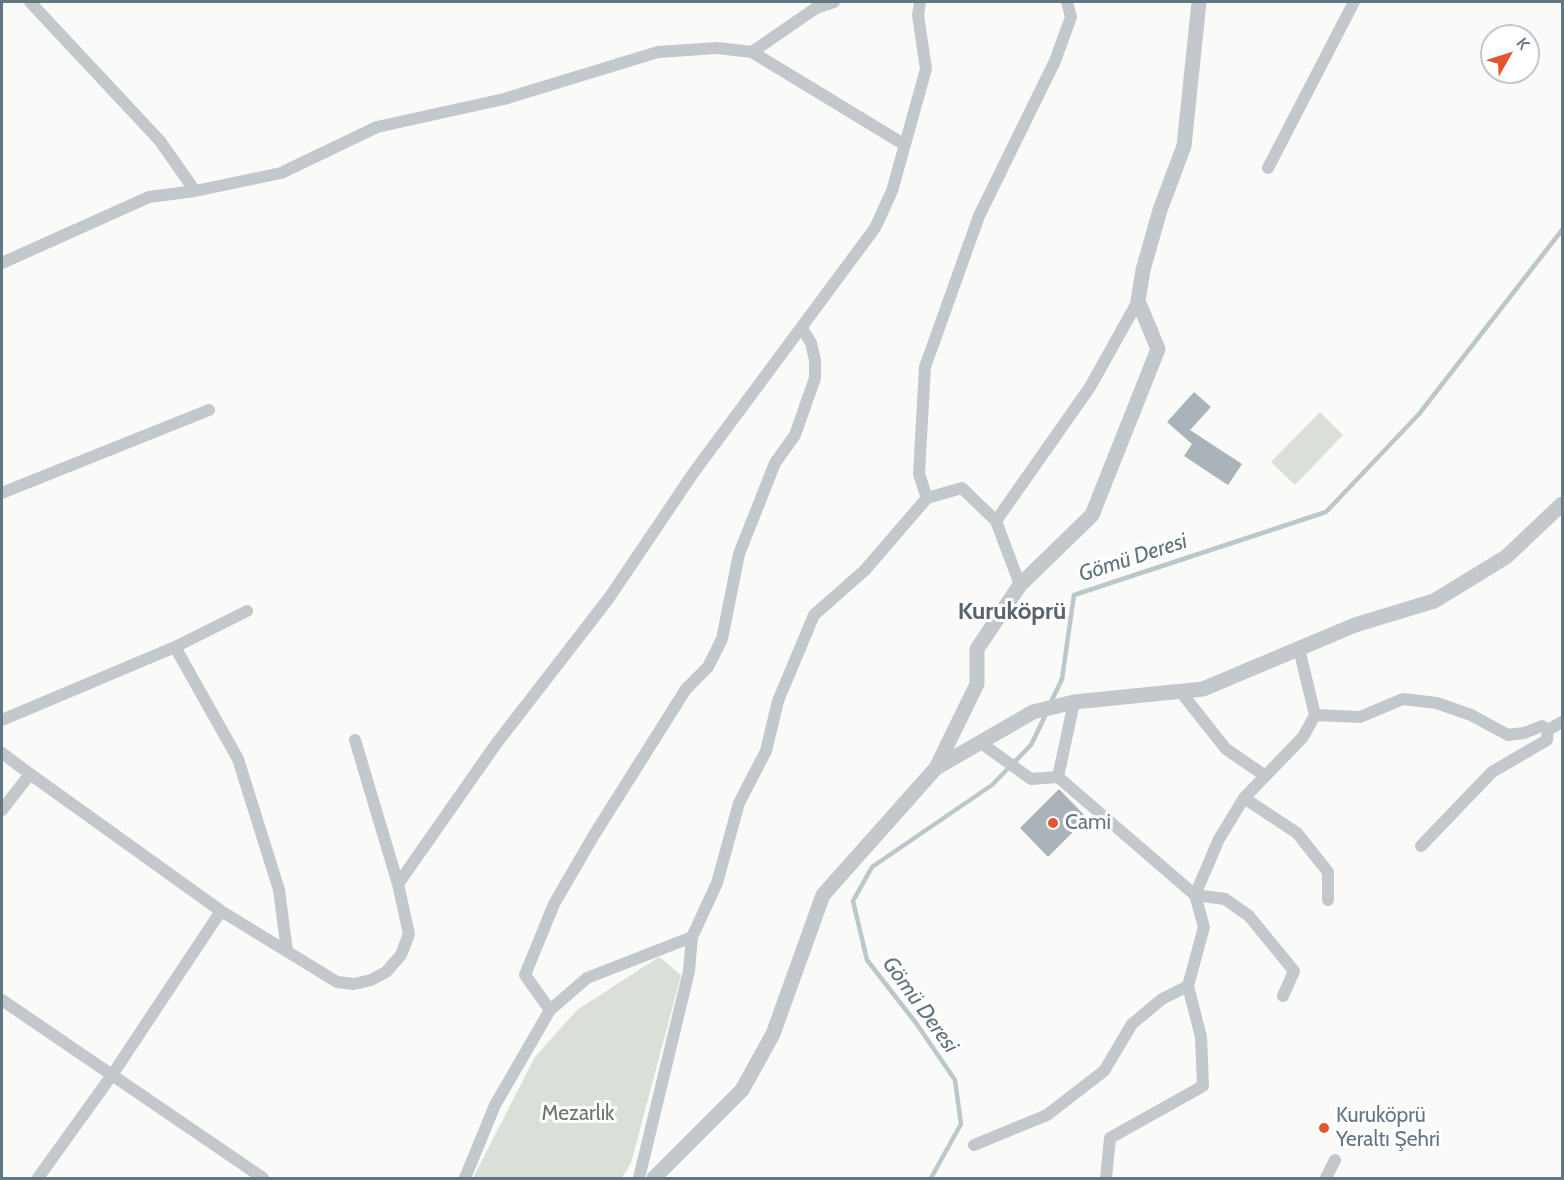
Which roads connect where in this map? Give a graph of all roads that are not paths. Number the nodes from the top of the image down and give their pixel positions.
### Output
1 (30, 2) edge
2 (834, 2) edge
3 (920, 2) edge
4 (1067, 2) edge
5 (1199, 2) edge
6 (1354, 2) edge
7 (752, 52) junction
8 (905, 146) junction
9 (1268, 168) dead end
10 (195, 191) junction
11 (2, 263) edge
12 (1138, 301) junction
13 (802, 328) junction
14 (209, 410) dead end
15 (2, 492) edge
16 (927, 498) junction
17 (1563, 504) edge
18 (996, 521) junction
19 (1020, 585) junction
20 (247, 611) dead end
21 (175, 647) junction
22 (1299, 649) junction
23 (1180, 691) junction
24 (1074, 702) junction
25 (1315, 715) junction
26 (2, 720) edge
27 (1563, 722) edge
28 (1548, 730) junction
29 (355, 740) dead end
30 (981, 743) junction
31 (2, 753) edge
32 (936, 768) junction
33 (30, 774) junction
34 (1264, 776) junction
35 (1058, 777) junction
36 (1244, 798) junction
37 (2, 810) edge
38 (1421, 846) dead end
39 (398, 884) junction
40 (1195, 895) junction
41 (1328, 900) dead end
42 (220, 911) junction
43 (692, 937) junction
44 (287, 951) junction
45 (1188, 986) junction
46 (1283, 996) dead end
47 (2, 1000) edge
48 (550, 1010) junction
49 (112, 1075) junction
50 (974, 1145) dead end
51 (1335, 1160) dead end
52 (38, 1179) edge
53 (263, 1179) edge
54 (465, 1179) edge
55 (639, 1179) edge
56 (654, 1179) edge
57 (1107, 1179) edge
58 (1326, 1179) edge

1 - 10 street
2 - 7 street
3 - 8 street
4 - 16 street
5 - 12 street
6 - 9 street
7 - 8 street
7 - 10 street
8 - 13 street
10 - 11 street
12 - 18 street
12 - 19 street
13 - 39 street
13 - 48 street
14 - 15 street
16 - 18 street
16 - 43 street
17 - 22 street
18 - 19 street
19 - 32 street
20 - 21 street
21 - 26 street
21 - 44 street
22 - 23 street
22 - 25 street
23 - 24 street
23 - 34 street
24 - 30 street
24 - 35 street
25 - 28 street
25 - 34 street
27 - 28 street
28 - 38 street
29 - 39 street
30 - 32 street
30 - 35 street
31 - 33 street
32 - 56 street
33 - 37 street
33 - 42 street
34 - 36 street
35 - 40 street
36 - 40 street
36 - 41 street
39 - 44 street
40 - 45 street
40 - 46 street
42 - 44 street
42 - 49 street
43 - 48 street
43 - 55 street
45 - 50 street
45 - 57 street
47 - 49 street
48 - 54 street
49 - 52 street
49 - 53 street
51 - 58 street

